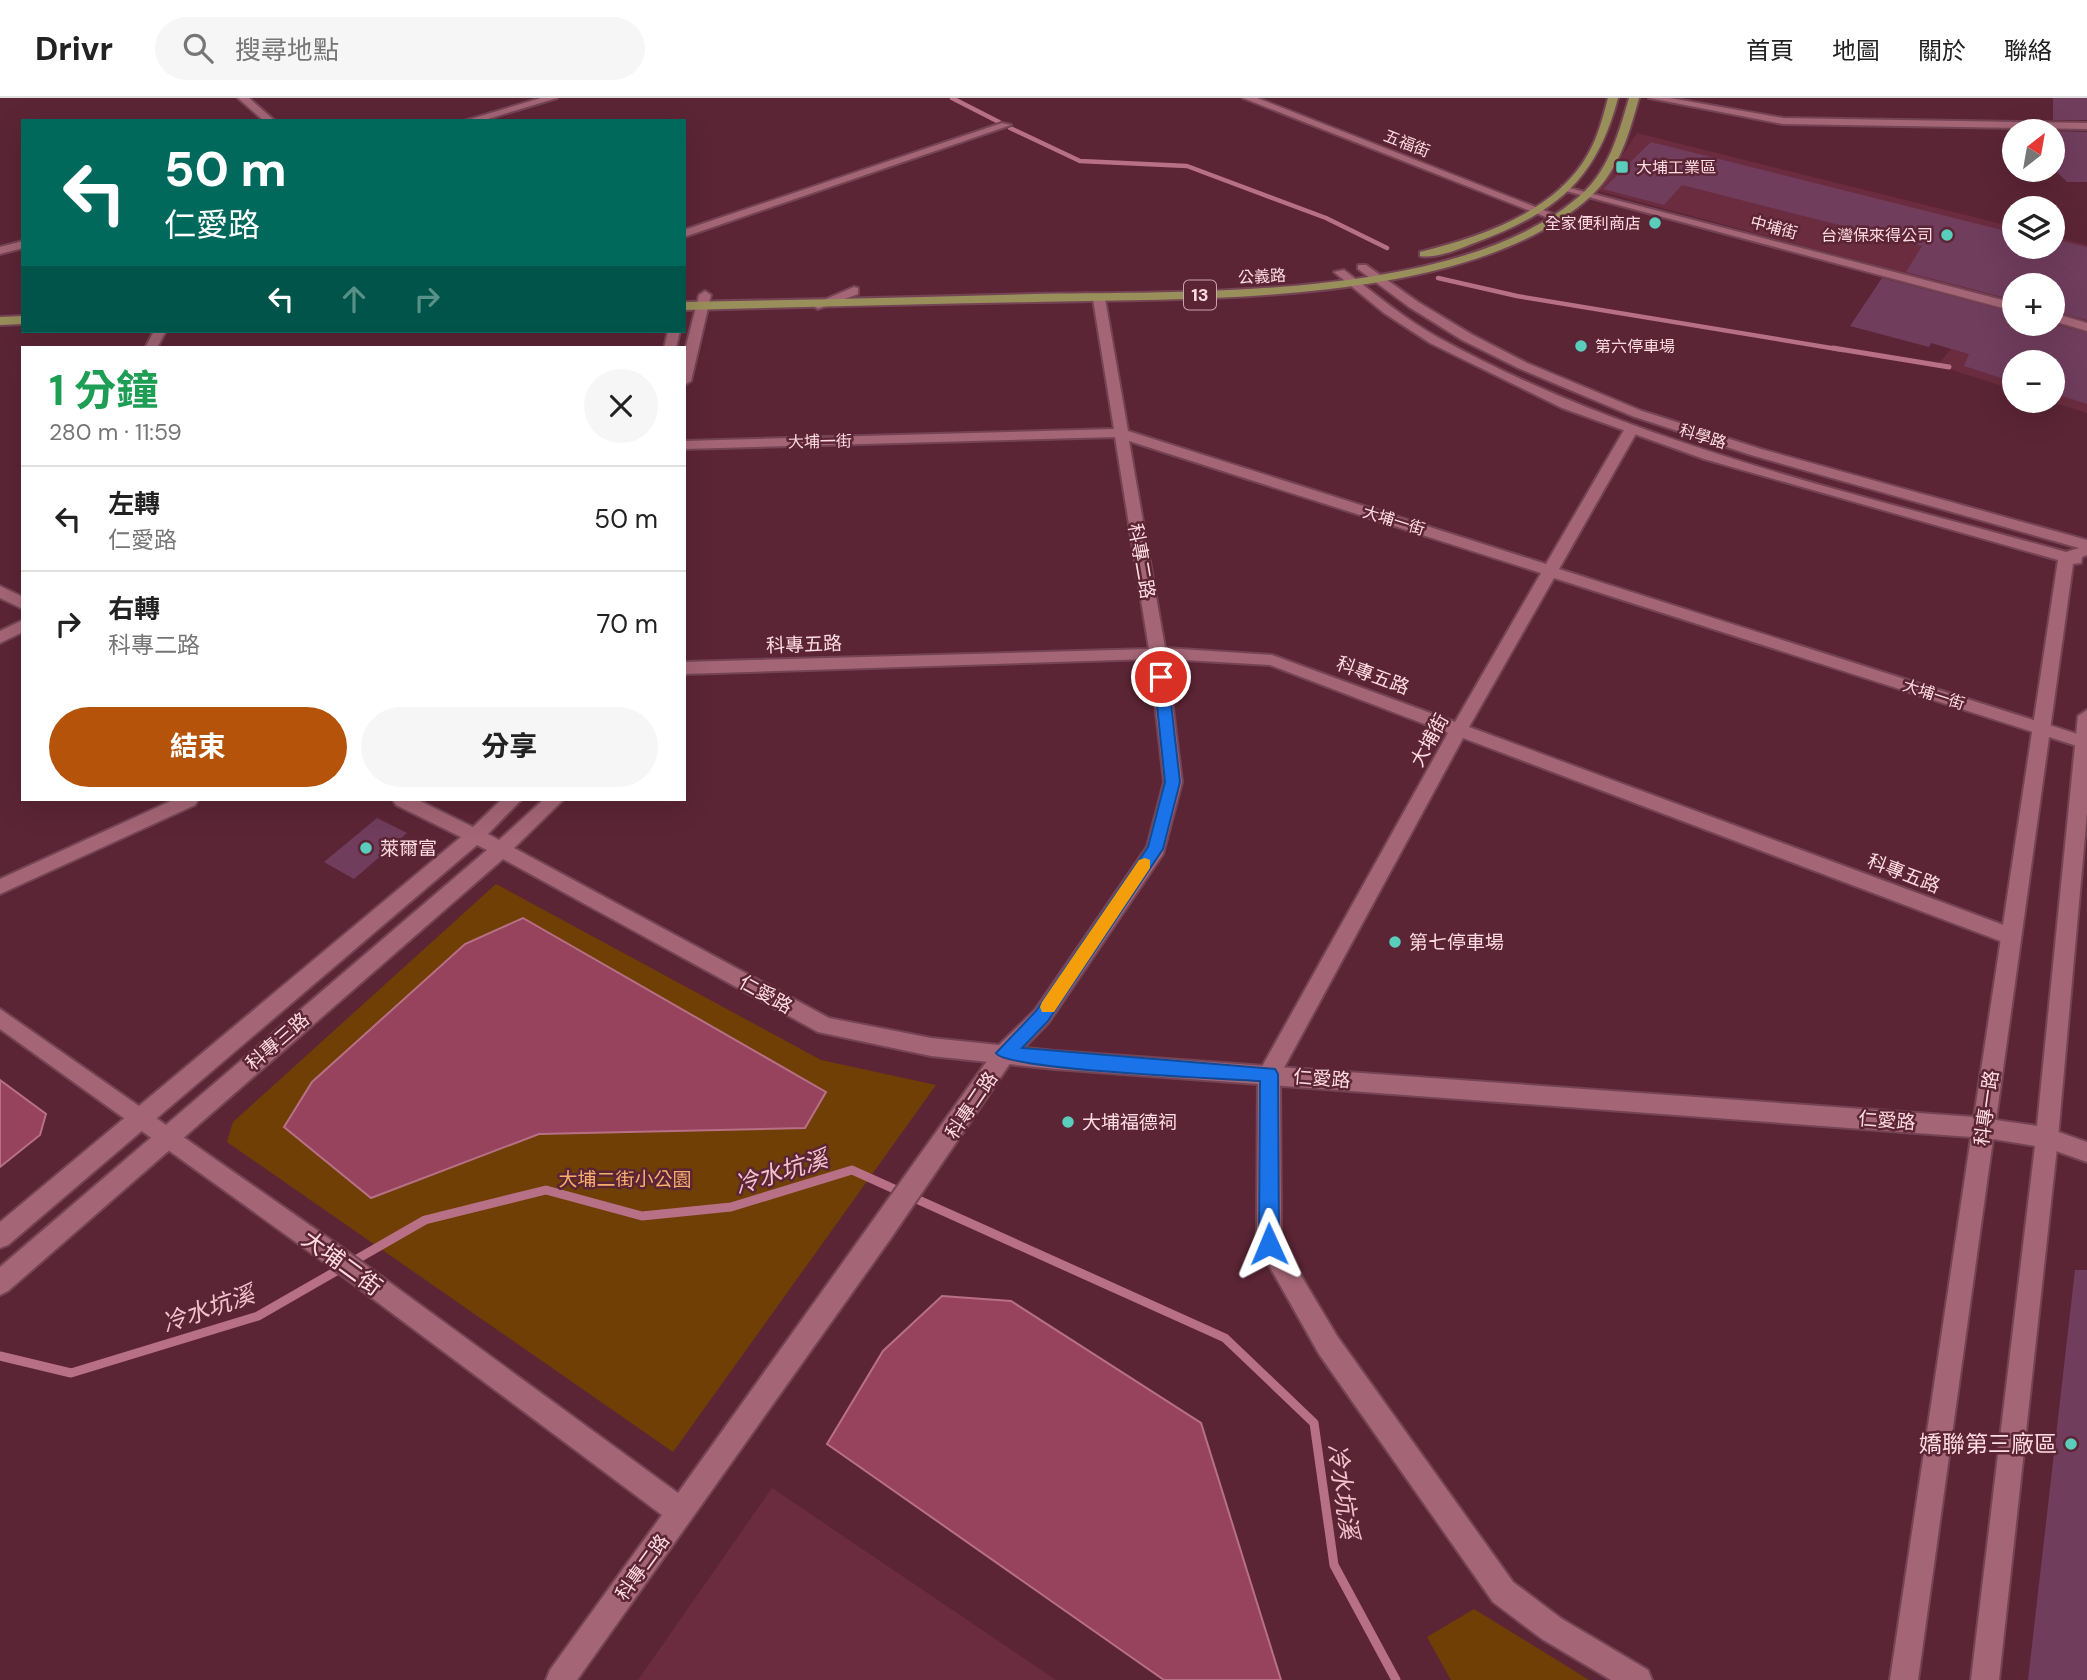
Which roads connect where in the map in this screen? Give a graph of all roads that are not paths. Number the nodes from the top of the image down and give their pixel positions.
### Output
1 (243, 98) edge
2 (552, 98) edge
3 (1248, 98) edge
4 (1613, 98) edge
5 (1634, 98) edge
6 (1654, 98) edge
7 (268, 119) edge
8 (476, 119) edge
9 (1006, 125) dead end
10 (2087, 126) edge
11 (1566, 188) junction
12 (1586, 194) junction
13 (1536, 210) junction
14 (1555, 217) junction
15 (686, 233) edge
16 (21, 245) edge
17 (0, 251) edge
18 (1362, 267) junction
19 (1345, 277) junction
20 (1375, 277) junction
21 (854, 290) junction
22 (686, 296) edge
23 (1099, 299) junction
24 (704, 300) junction
25 (818, 304) junction
26 (2002, 304) edge
27 (686, 305) edge
28 (21, 308) edge
29 (0, 309) edge
30 (21, 320) edge
31 (0, 321) edge
32 (2065, 321) edge
33 (2087, 327) edge
34 (686, 373) edge
35 (1631, 430) junction
36 (1120, 433) junction
37 (686, 445) edge
38 (2087, 545) edge
39 (2087, 550) edge
40 (2066, 558) junction
41 (2087, 563) edge
42 (1552, 570) junction
43 (0, 591) edge
44 (21, 603) edge
45 (21, 626) edge
46 (0, 638) edge
47 (1158, 654) junction
48 (686, 668) edge
49 (2087, 716) edge
50 (1459, 729) junction
51 (2041, 729) junction
52 (2083, 742) junction
53 (186, 801) edge
54 (404, 801) edge
55 (511, 801) edge
56 (553, 801) edge
57 (474, 837) junction
58 (501, 849) junction
59 (0, 887) edge
60 (2010, 936) junction
61 (0, 1018) edge
62 (1005, 1053) junction
63 (1269, 1074) junction
64 (139, 1118) junction
65 (1983, 1128) junction
66 (166, 1137) junction
67 (2047, 1138) junction
68 (2087, 1152) edge
69 (0, 1237) edge
70 (0, 1283) edge
71 (681, 1512) junction
72 (560, 1680) edge
73 (1638, 1680) edge
74 (1904, 1680) edge
75 (1985, 1680) edge

1 - 7 street
2 - 8 street
3 - 13 street, 五福街
4 - 11 main road, 公義路 / 13
5 - 12 main road, 公義路 / 13
6 - 10 street
9 - 15 street
11 - 12 street, 中埔街
11 - 13 main road, 公義路 / 13
12 - 14 main road, 公義路 / 13
12 - 26 street, 中埔街
13 - 14 street, 五福街
13 - 18 main road, 公義路 / 13
14 - 20 main road, 公義路 / 13
16 - 17 street
18 - 19 main road, 公義路 / 13
18 - 20 street, 科學路
19 - 20 main road, 公義路 / 13
19 - 21 main road, 公義路 / 13
19 - 23 main road, 公義路 / 13
19 - 35 street, 科學路
20 - 38 street, 科學路
21 - 24 main road, 公義路 / 13
21 - 25 street
22 - 24 main road, 公義路 / 13
23 - 25 main road, 公義路 / 13
23 - 36 street, 科專二路
24 - 25 main road, 公義路 / 13
24 - 27 main road, 公義路 / 13
24 - 34 street
28 - 29 main road
30 - 31 main road
32 - 33 street
35 - 40 street, 科學路
35 - 42 street, 大埔街
36 - 37 street, 大埔一街
36 - 42 street, 大埔一街
36 - 47 street, 科專二路
39 - 40 street
40 - 41 street, 科學路
40 - 51 street, 科專一路
42 - 50 street, 大埔街
42 - 51 street, 大埔一街
43 - 44 street
45 - 46 street
47 - 48 street, 科專五路
47 - 50 street, 科專五路
47 - 62 street, 科專二路
49 - 52 street
50 - 60 street, 科專五路
50 - 63 street, 大埔街
51 - 52 street, 大埔一街
51 - 60 street, 科專一路
52 - 67 street
53 - 59 street
54 - 57 street, 仁愛路
55 - 57 street, 科專三路
56 - 58 street, 科專三路
57 - 58 street, 仁愛路
57 - 64 street, 科專三路
58 - 62 street, 仁愛路
58 - 66 street, 科專三路
60 - 65 street, 科專一路
61 - 64 street, 大埔二街
62 - 63 street, 仁愛路
62 - 71 street, 科專二路
63 - 65 street, 仁愛路
63 - 73 street
64 - 66 street, 大埔二街
64 - 69 street, 科專三路
65 - 67 street, 仁愛路
65 - 74 street, 科專一路
66 - 70 street, 科專三路
66 - 71 street, 大埔二街
67 - 68 street, 仁愛路
67 - 75 street
71 - 72 street, 科專二路

